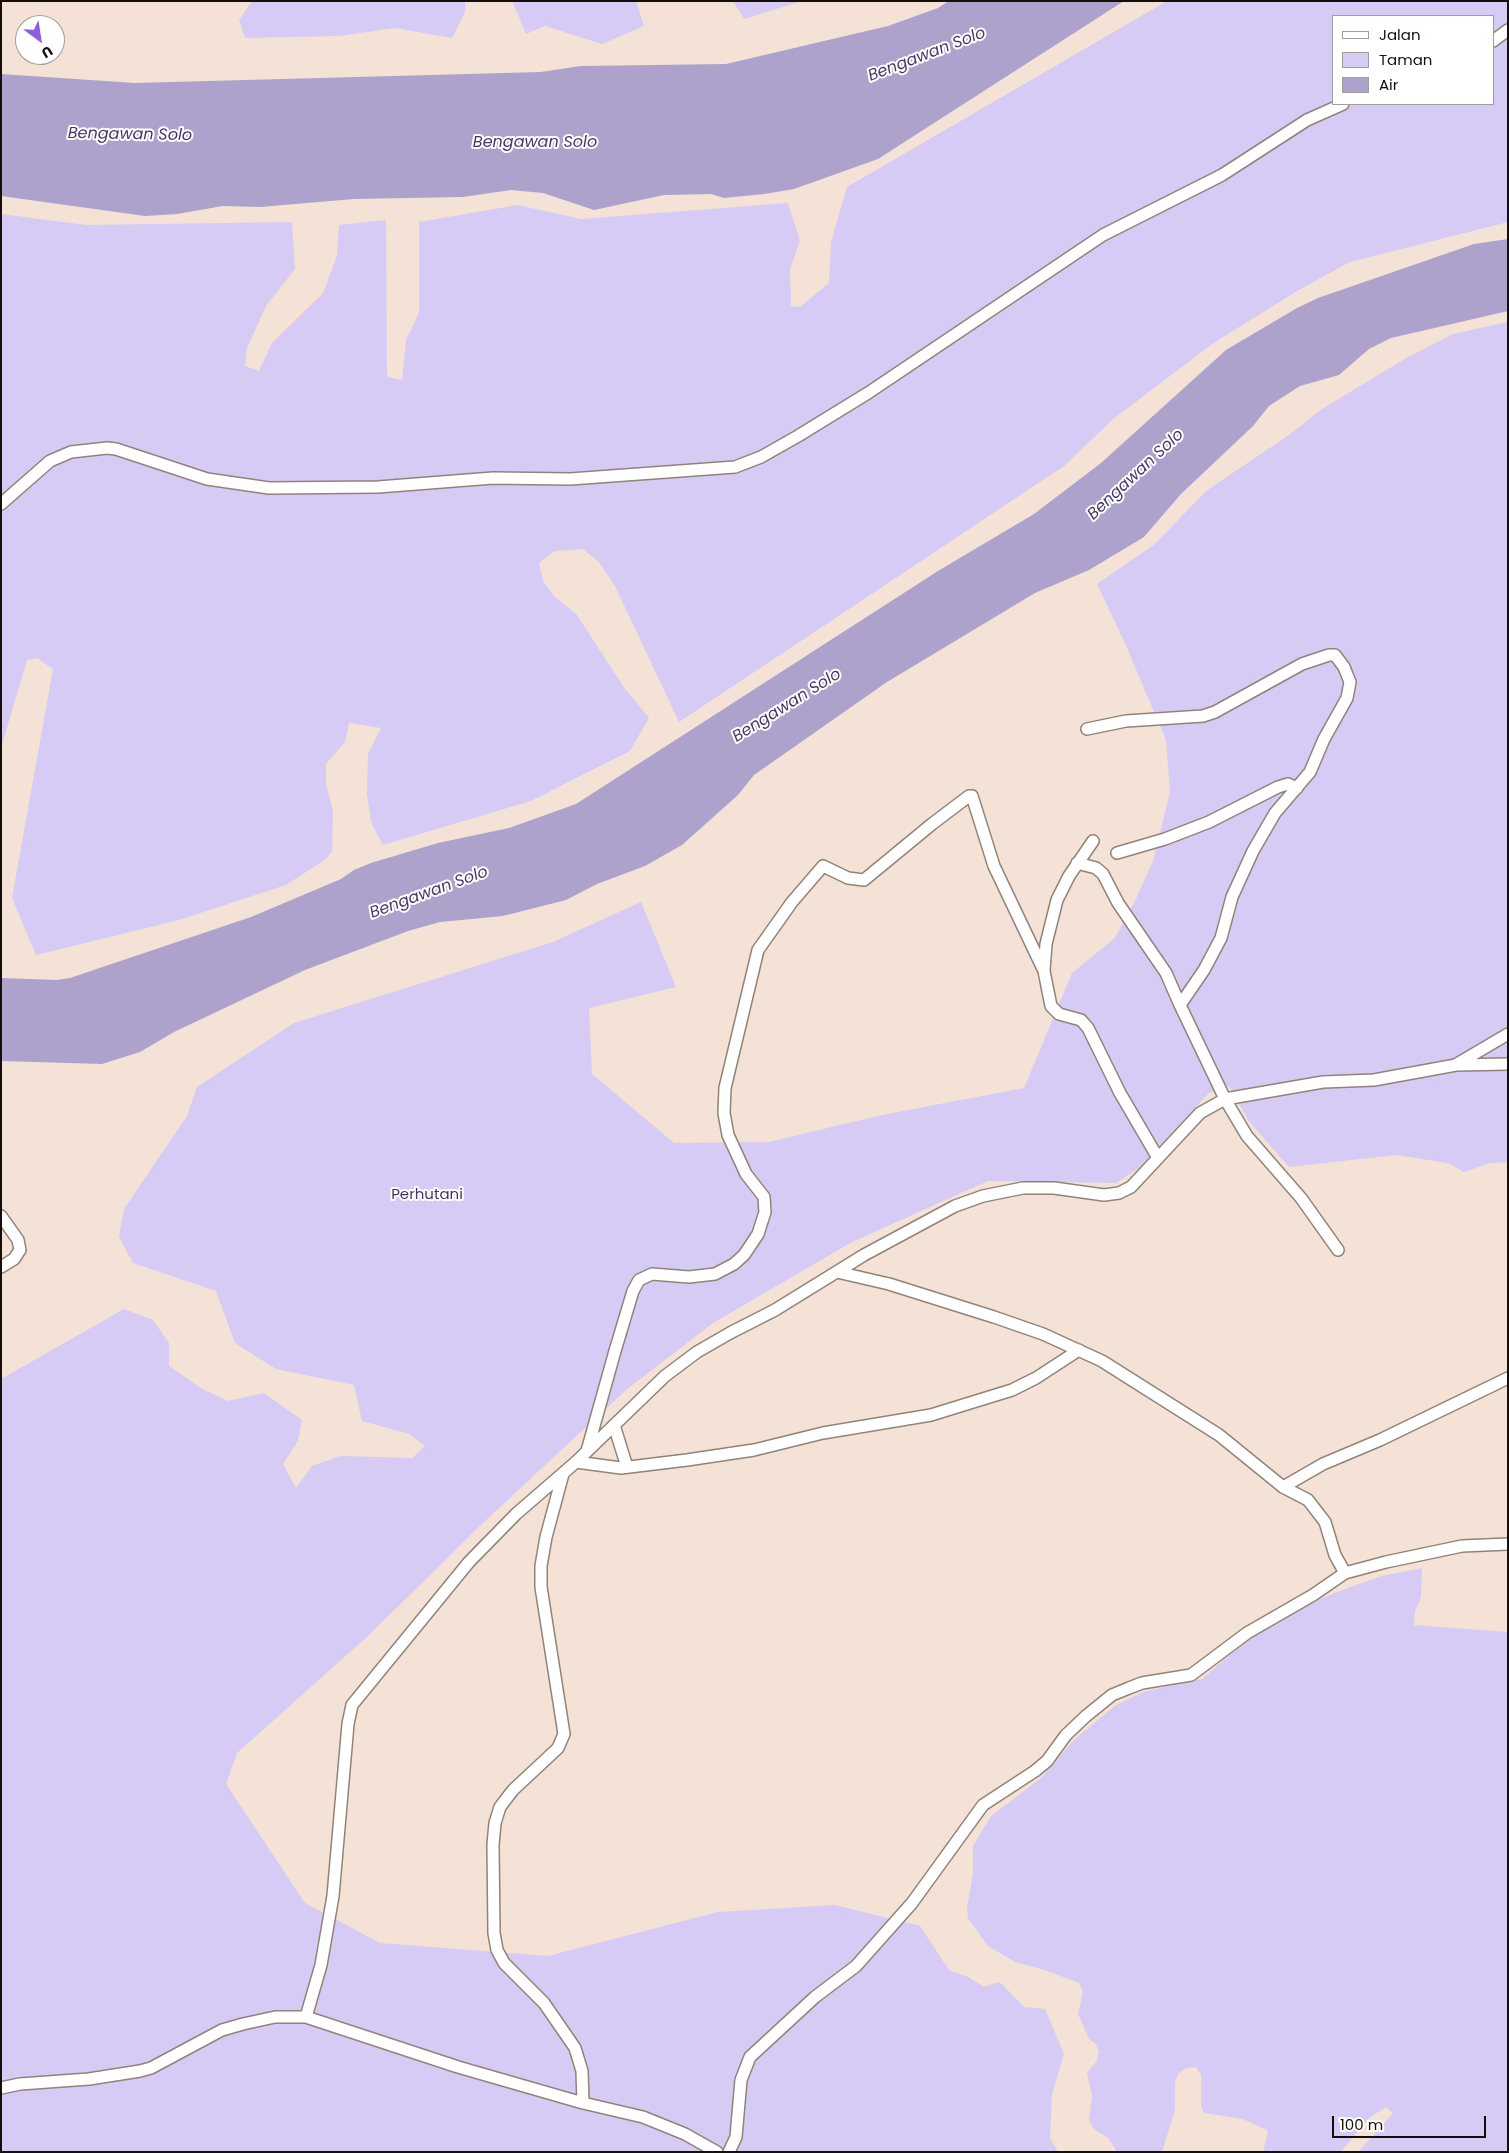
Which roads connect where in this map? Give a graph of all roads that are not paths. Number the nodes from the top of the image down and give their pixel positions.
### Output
1 (1508, 30) edge
2 (1494, 40) edge
3 (1341, 105) edge
4 (1, 504) edge
5 (1087, 729) dead end
6 (1297, 788) junction
7 (1093, 841) dead end
8 (1117, 853) dead end
9 (1078, 863) junction
10 (1044, 971) junction
11 (1180, 1004) junction
12 (1508, 1034) edge
13 (1508, 1064) edge
14 (1456, 1065) junction
15 (1225, 1099) junction
16 (1158, 1158) junction
17 (1, 1216) edge
18 (1338, 1250) dead end
19 (1, 1267) edge
20 (837, 1272) junction
21 (1080, 1350) junction
22 (1508, 1378) edge
23 (614, 1425) junction
24 (587, 1451) junction
25 (576, 1462) junction
26 (628, 1467) junction
27 (563, 1474) junction
28 (1283, 1487) junction
29 (1508, 1544) edge
30 (1345, 1573) junction
31 (306, 2017) junction
32 (1, 2088) edge
33 (584, 2103) junction
34 (716, 2152) edge
35 (729, 2152) edge

1 - 2 street
3 - 4 street
5 - 6 street
6 - 8 street
6 - 11 street
7 - 9 street
9 - 10 street
9 - 11 street
10 - 16 street
10 - 24 street
11 - 15 street
12 - 14 street
13 - 14 street
14 - 15 street
15 - 16 street
15 - 18 street
16 - 20 street
17 - 19 street
20 - 21 street
20 - 23 street
21 - 26 street
21 - 28 street
22 - 28 street
23 - 24 street
23 - 26 street
24 - 25 street
25 - 26 street
25 - 27 street
27 - 31 street
27 - 33 street
28 - 30 street
29 - 30 street
30 - 35 street
31 - 32 street
31 - 33 street
33 - 34 street

